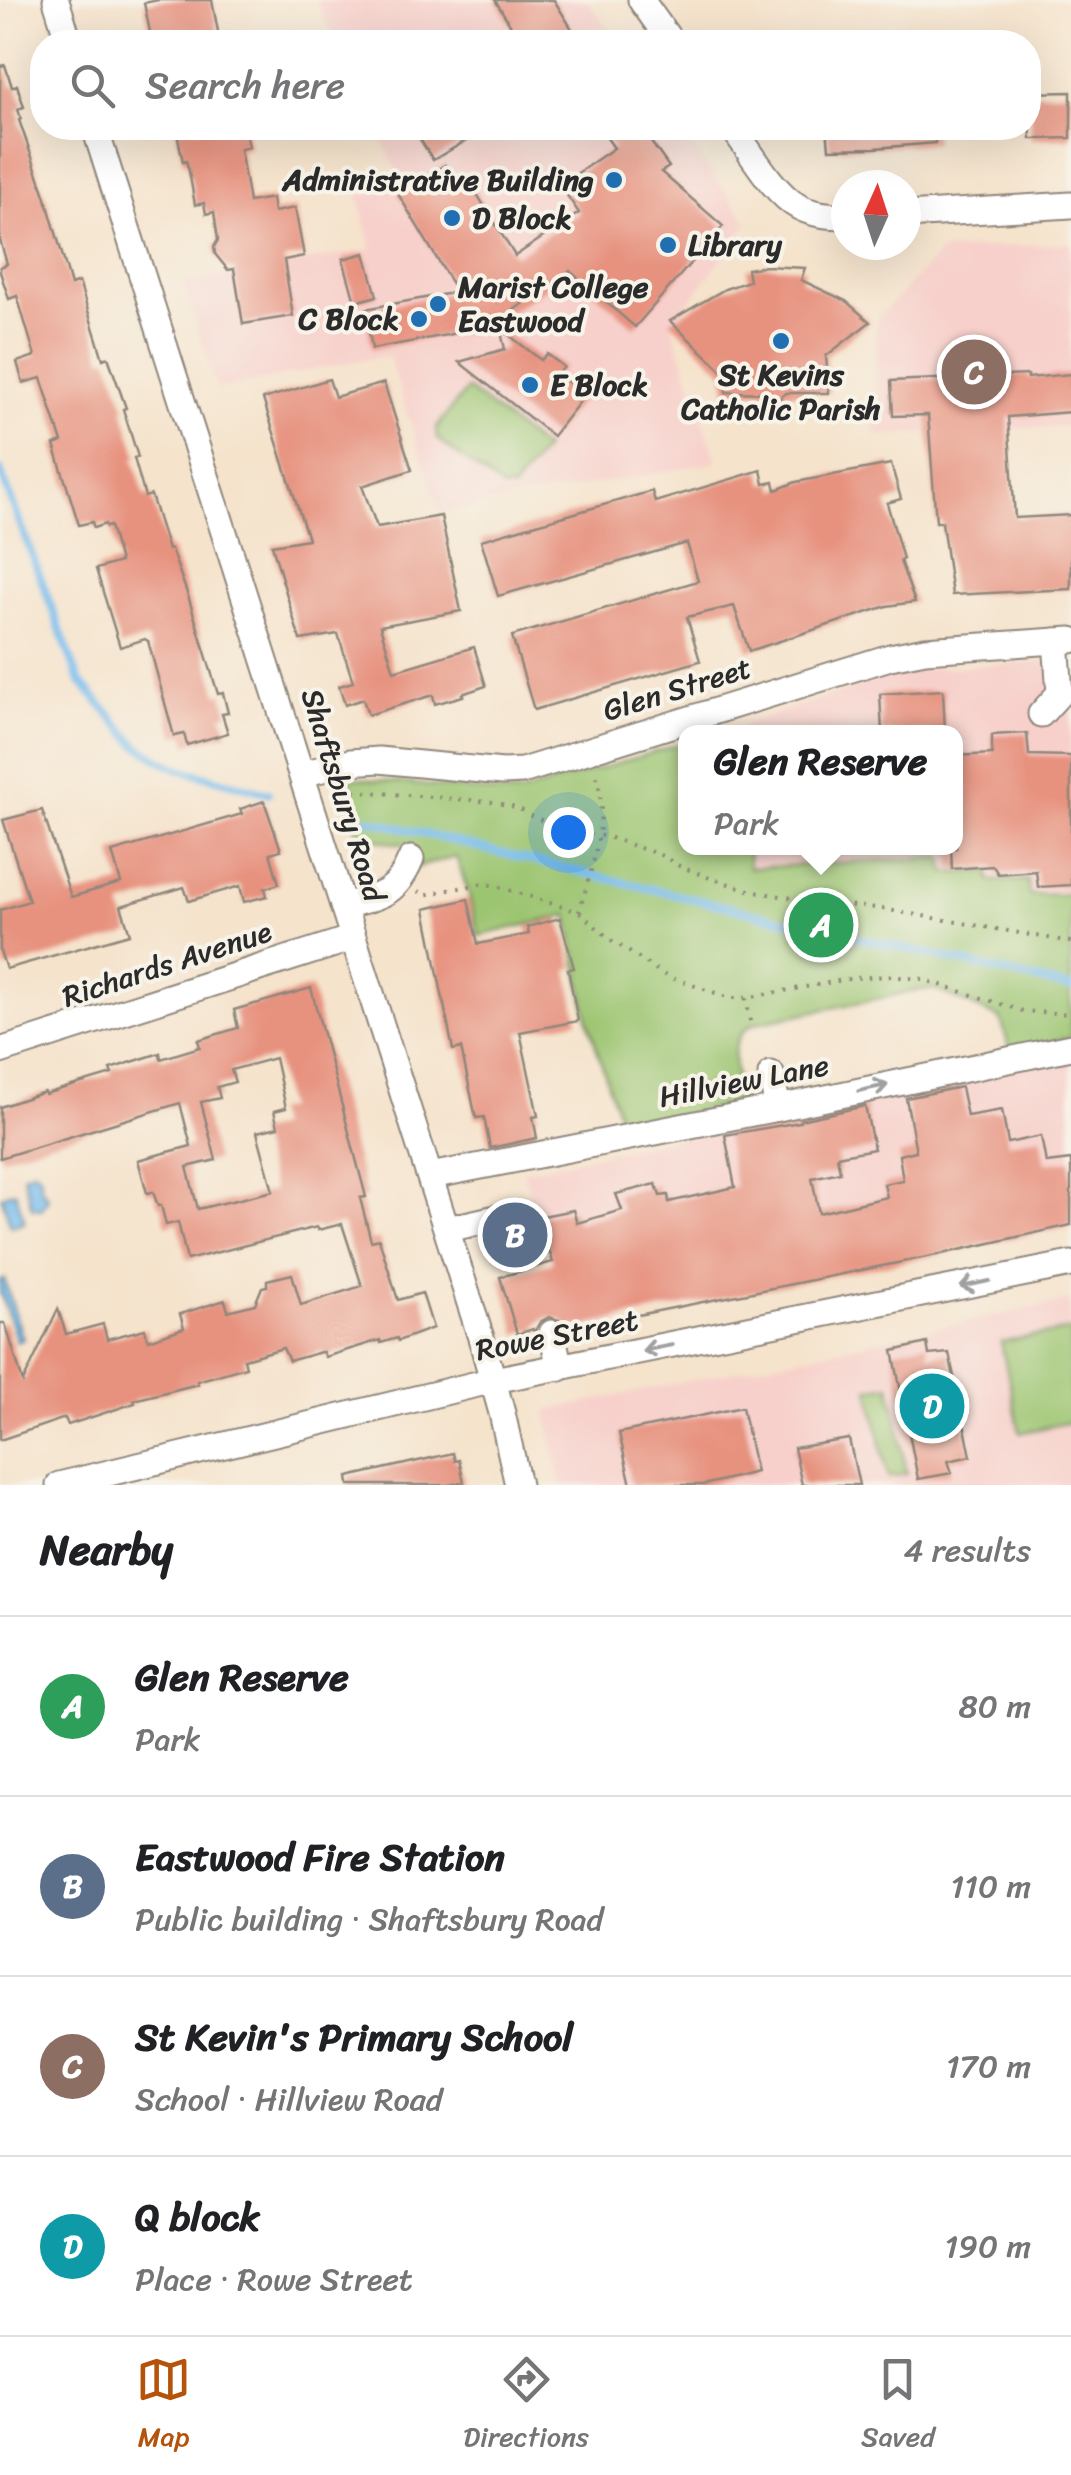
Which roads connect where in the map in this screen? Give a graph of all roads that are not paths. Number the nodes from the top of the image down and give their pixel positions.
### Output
1 (56, 0) edge
2 (640, 0) edge
3 (65, 30) edge
4 (662, 30) edge
5 (99, 140) edge
6 (742, 140) edge
7 (1071, 205) edge
8 (921, 214) edge
9 (831, 215) edge
10 (1064, 641) edge
11 (1041, 714) dead end
12 (302, 774) junction
13 (407, 868) road end
14 (344, 906) junction
15 (354, 938) junction
16 (1071, 1047) edge
17 (0, 1051) edge
18 (770, 1074) dead end
19 (778, 1108) junction
20 (430, 1176) junction
21 (510, 1215) dead end
22 (447, 1228) junction
23 (1071, 1264) edge
24 (552, 1333) dead end
25 (560, 1368) junction
26 (494, 1380) junction
27 (59, 1485) edge
28 (518, 1485) edge

1 - 3 street
2 - 4 street
5 - 12 street, Shaftsbury Road
6 - 9 street
7 - 8 street
10 - 11 street
10 - 12 street, Glen Street
12 - 14 street, Shaftsbury Road
13 - 14 street
14 - 15 street, Shaftsbury Road
15 - 17 street, Richards Avenue
15 - 20 street, Shaftsbury Road
19 -> 16 street, Hillview Lane
18 - 19 street
19 - 20 street, Hillview Lane
20 - 22 street, Shaftsbury Road
21 - 22 street
22 - 26 street, Shaftsbury Road
23 -> 25 street, Rowe Street
24 - 25 street
25 - 26 street, Rowe Street
26 - 27 street, Rowe Street
26 - 28 street, Shaftsbury Road

